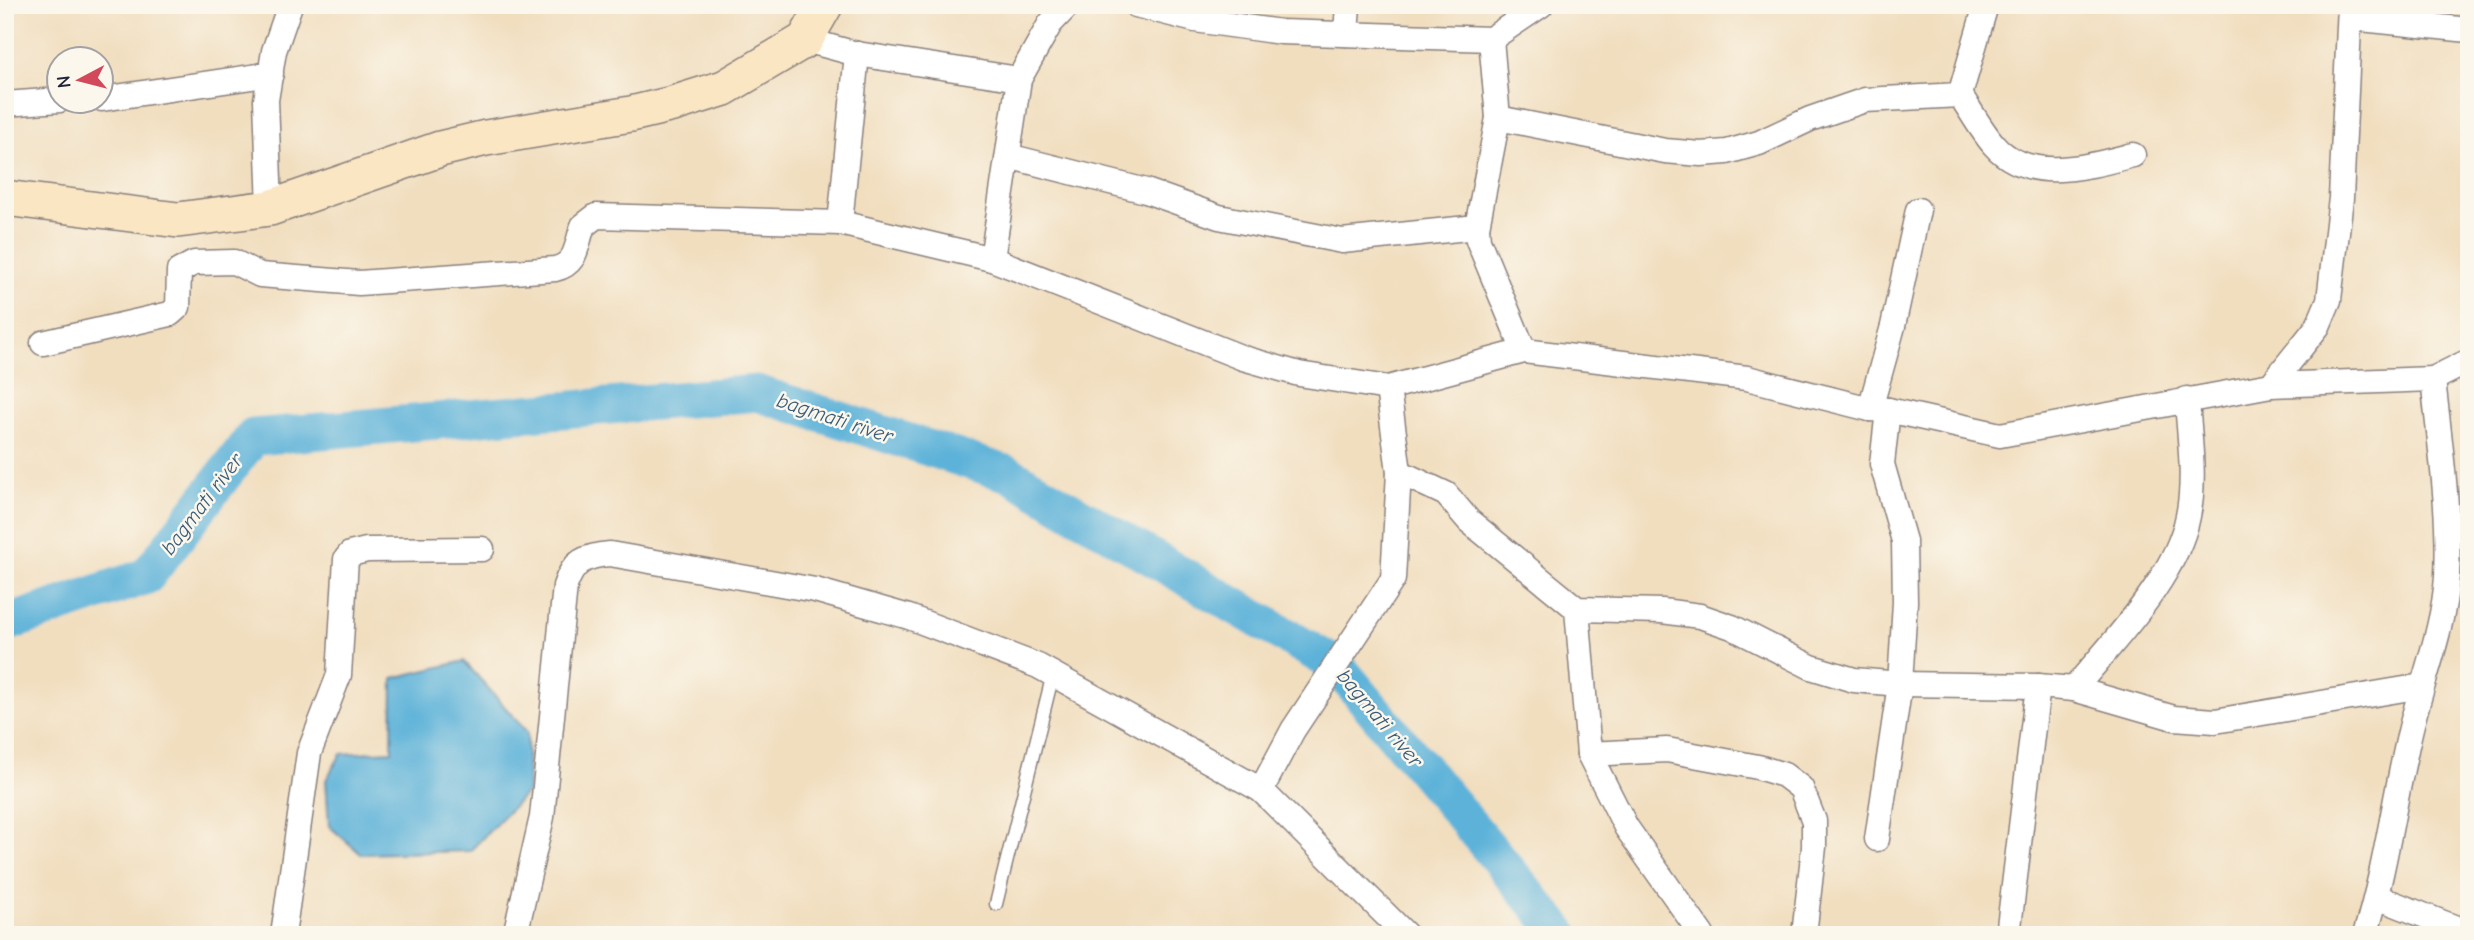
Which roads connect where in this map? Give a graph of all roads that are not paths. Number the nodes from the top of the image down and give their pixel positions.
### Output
1 (290, 5) edge
2 (825, 5) edge
3 (1068, 5) edge
4 (1136, 5) edge
5 (1348, 5) edge
6 (1541, 5) edge
7 (1986, 5) edge
8 (2350, 12) edge
9 (2469, 30) edge
10 (1346, 34) junction
11 (1491, 39) junction
12 (804, 40) junction
13 (857, 54) junction
14 (271, 74) junction
15 (1019, 79) junction
16 (1960, 95) junction
17 (116, 97) edge
18 (46, 101) edge
19 (5, 104) edge
20 (1498, 118) junction
21 (2133, 155) dead end
22 (1007, 156) junction
23 (5, 198) edge
24 (270, 208) junction
25 (1918, 210) dead end
26 (841, 223) junction
27 (1477, 227) junction
28 (992, 259) junction
29 (43, 343) dead end
30 (1524, 351) junction
31 (2469, 360) edge
32 (2433, 379) junction
33 (2271, 385) junction
34 (1388, 388) junction
35 (2187, 399) junction
36 (1879, 410) junction
37 (1399, 472) junction
38 (482, 549) dead end
39 (1577, 609) junction
40 (1053, 674) junction
41 (1900, 684) junction
42 (2038, 685) junction
43 (2422, 686) junction
44 (2074, 689) junction
45 (1588, 754) junction
46 (1261, 790) junction
47 (1877, 839) dead end
48 (2377, 897) junction
49 (996, 904) dead end
50 (2469, 933) edge
51 (283, 935) edge
52 (515, 935) edge
53 (1406, 935) edge
54 (1702, 935) edge
55 (1804, 935) edge
56 (2008, 935) edge
57 (2365, 935) edge

1 - 14 street
2 - 12 street
3 - 15 street
4 - 10 street
5 - 10 street
6 - 11 street
7 - 16 street
8 - 9 street
8 - 33 street
10 - 11 street
11 - 20 street
12 - 13 street
12 - 24 street
13 - 15 street
13 - 26 street
14 - 17 street
14 - 24 street
15 - 22 street
16 - 20 street
16 - 21 street
18 - 19 street
20 - 27 street
22 - 27 street
22 - 28 street
23 - 24 street
25 - 36 street
26 - 28 street
26 - 29 street
27 - 30 street
28 - 34 street
30 - 34 street
30 - 36 street
31 - 32 street
32 - 33 street
32 - 43 street
33 - 35 street
34 - 37 street
35 - 36 street
35 - 44 street
36 - 41 street
37 - 39 street
37 - 46 street
38 - 51 street
39 - 41 street
39 - 45 street
40 - 46 street
40 - 49 lane
40 - 52 street
41 - 42 street
41 - 47 street
42 - 44 street
42 - 56 street
43 - 44 street
43 - 48 street
45 - 54 street
45 - 55 street
46 - 53 street
48 - 50 street
48 - 57 street

